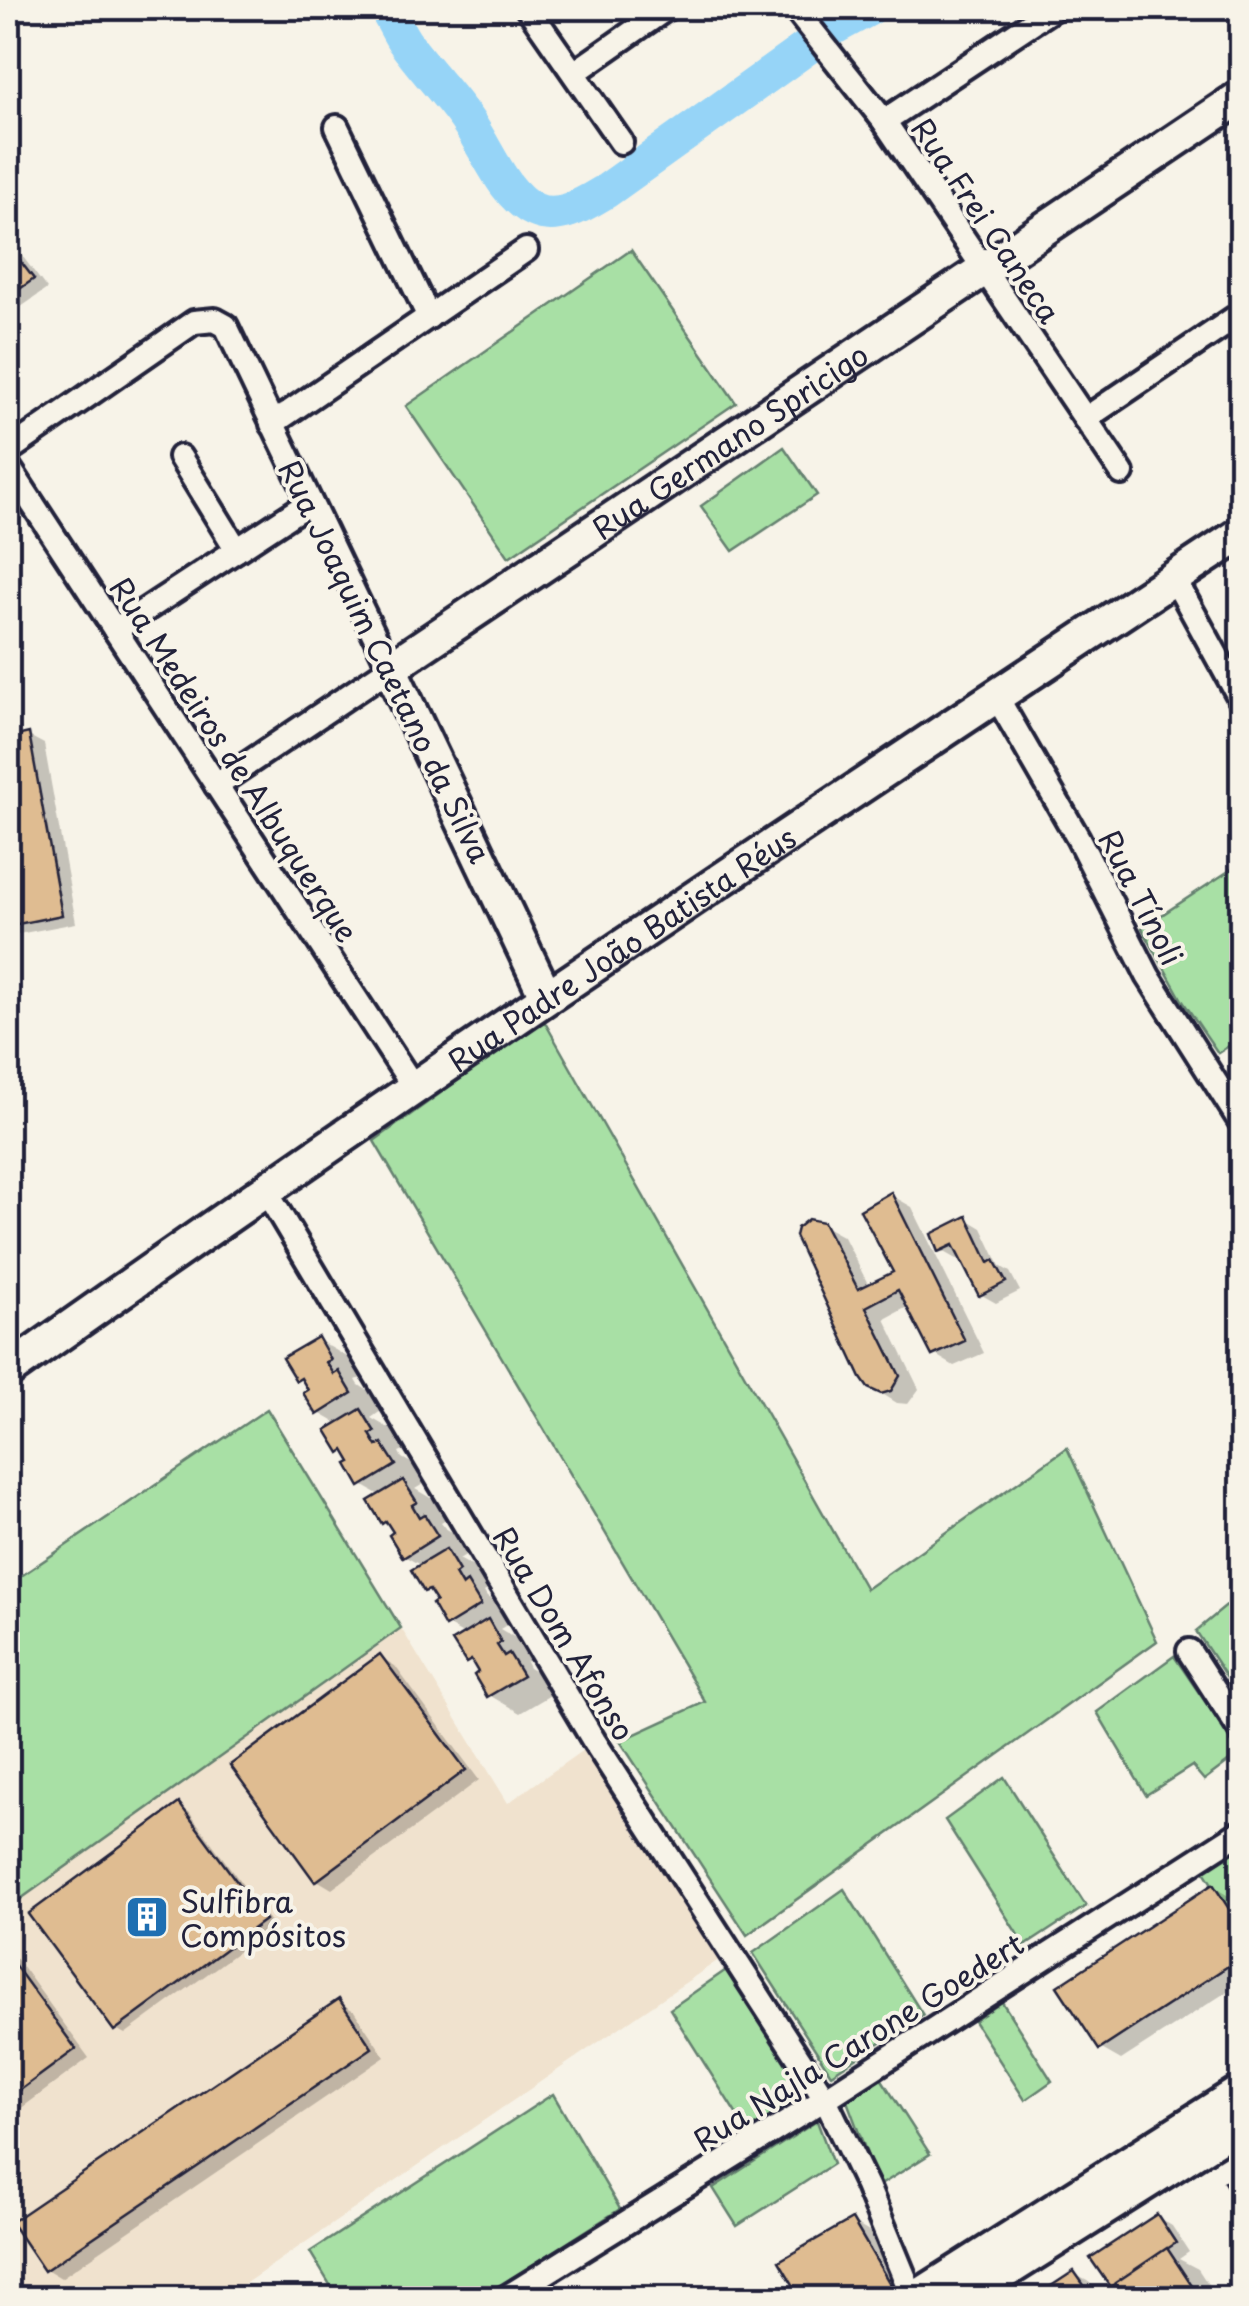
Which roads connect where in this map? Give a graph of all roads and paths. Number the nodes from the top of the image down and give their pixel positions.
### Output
1 (528, 8) edge
2 (667, 8) edge
3 (794, 8) edge
4 (1054, 8) edge
5 (574, 73) junction
6 (1242, 96) edge
7 (884, 122) junction
8 (337, 127) dead end
9 (621, 142) dead end
10 (526, 250) dead end
11 (984, 269) junction
12 (1242, 314) edge
13 (428, 317) junction
14 (1085, 419) junction
15 (272, 424) junction
16 (8, 451) edge
17 (180, 456) dead end
18 (8, 466) edge
19 (1122, 473) dead end
20 (310, 502) junction
21 (1242, 533) edge
22 (237, 550) junction
23 (1174, 578) junction
24 (115, 630) junction
25 (390, 668) junction
26 (995, 694) junction
27 (1242, 702) edge
28 (216, 785) junction
29 (546, 996) junction
30 (412, 1086) junction
31 (1242, 1124) edge
32 (266, 1191) junction
33 (12, 1362) edge
34 (1188, 1652) dead end
35 (1242, 1734) edge
36 (1242, 1831) edge
37 (1242, 2090) edge
38 (826, 2099) junction
39 (1242, 2122) edge
40 (504, 2298) edge
41 (915, 2298) edge
42 (963, 2298) edge

1 - 5 street
2 - 5 street
3 - 7 street, Rua Frei Caneca
4 - 7 street
5 - 9 street
6 - 11 main road, Rua Germano Spricigo
7 - 11 street, Rua Frei Caneca
8 - 13 street
10 - 13 street
11 - 14 street, Rua Frei Caneca
11 - 25 main road, Rua Germano Spricigo
12 - 14 street
13 - 15 street
14 - 19 street, Rua Frei Caneca
15 - 16 street, Rua Joaquim Caetano da Silva
15 - 20 street, Rua Joaquim Caetano da Silva
17 - 22 street
18 - 24 street, Rua Medeiros de Albuquerque
20 - 22 street
20 - 25 street, Rua Joaquim Caetano da Silva
21 - 23 main road, Rua Padre João Batista Réus
22 - 24 street
23 - 26 main road, Rua Padre João Batista Réus
23 - 27 street
24 - 28 street, Rua Medeiros de Albuquerque
25 - 28 street, Rua Germano Spricigo
25 - 29 main road, Rua Joaquim Caetano da Silva
26 - 29 main road, Rua Padre João Batista Réus
26 - 31 street, Rua Tínoli
28 - 30 street, Rua Medeiros de Albuquerque
29 - 30 main road, Rua Padre João Batista Réus
30 - 32 main road, Rua Padre João Batista Réus
32 - 33 main road, Rua Padre João Batista Réus
32 - 38 street, Rua Dom Afonso
34 - 35 street
36 - 38 street, Rua Najla Carone Goedert
37 - 41 main road
38 - 40 street, Rua Najla Carone Goedert
38 - 41 street, Rua Dom Afonso
39 - 42 main road

